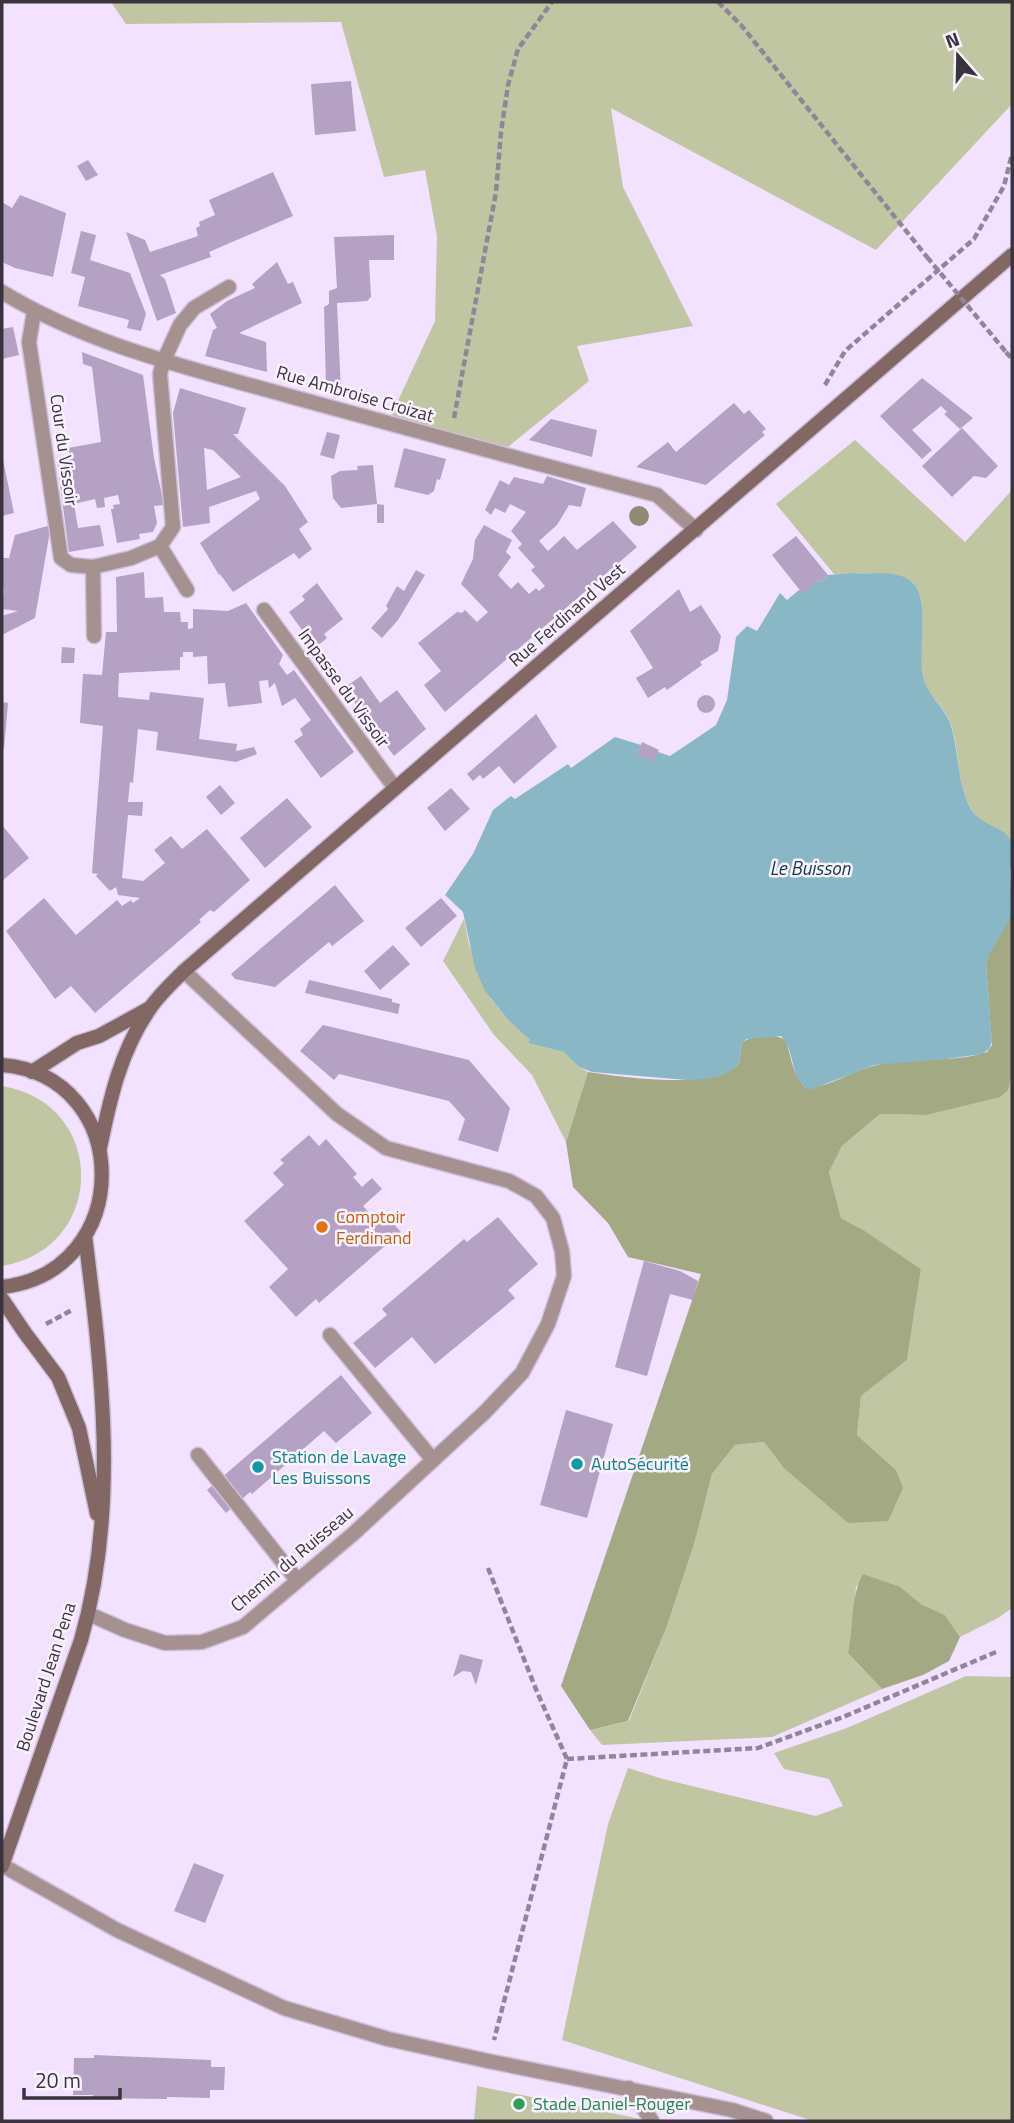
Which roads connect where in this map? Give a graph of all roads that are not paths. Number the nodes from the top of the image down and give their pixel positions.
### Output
1 (1012, 255) edge
2 (229, 287) dead end
3 (2, 292) edge
4 (34, 312) junction
5 (163, 362) junction
6 (696, 530) junction
7 (160, 546) junction
8 (93, 567) junction
9 (187, 590) dead end
10 (264, 610) dead end
11 (94, 636) dead end
12 (395, 788) junction
13 (184, 971) junction
14 (151, 1007) junction
15 (2, 1065) edge
16 (32, 1072) junction
17 (100, 1148) junction
18 (85, 1236) junction
19 (2, 1287) edge
20 (2, 1298) edge
21 (330, 1335) dead end
22 (198, 1455) dead end
23 (433, 1460) junction
24 (101, 1535) junction
25 (297, 1580) junction
26 (89, 1614) junction
27 (2, 1866) edge
28 (629, 2088) junction
29 (652, 2121) edge
30 (766, 2121) edge

1 - 6 main road, Rue Ferdinand Vest
2 - 5 street
3 - 4 street, Rue Ambroise Croizat
4 - 5 street, Rue Ambroise Croizat
4 - 8 street, Cour du Vissoir
5 - 6 street, Rue Ambroise Croizat
5 - 7 street
6 - 12 main road, Rue Ferdinand Vest
7 - 8 street
7 - 9 street
8 - 11 street
10 - 12 street, Impasse du Vissoir
12 - 13 main road, Rue Ferdinand Vest
13 - 14 main road, Rue Ferdinand Vest
13 - 23 street, Chemin du Ruisseau
14 - 16 main road
14 - 17 main road
15 - 16 main road
16 - 17 main road
17 - 18 main road
18 - 19 main road
18 - 24 main road, Boulevard Jean Pena
20 - 24 main road, Boulevard Jean Pena
21 - 23 street
22 - 25 street
23 - 25 street, Chemin du Ruisseau
24 - 26 main road, Boulevard Jean Pena
25 - 26 street, Chemin du Ruisseau
26 - 27 main road, Boulevard Jean Pena
27 - 28 street
28 - 29 street
28 - 30 street

